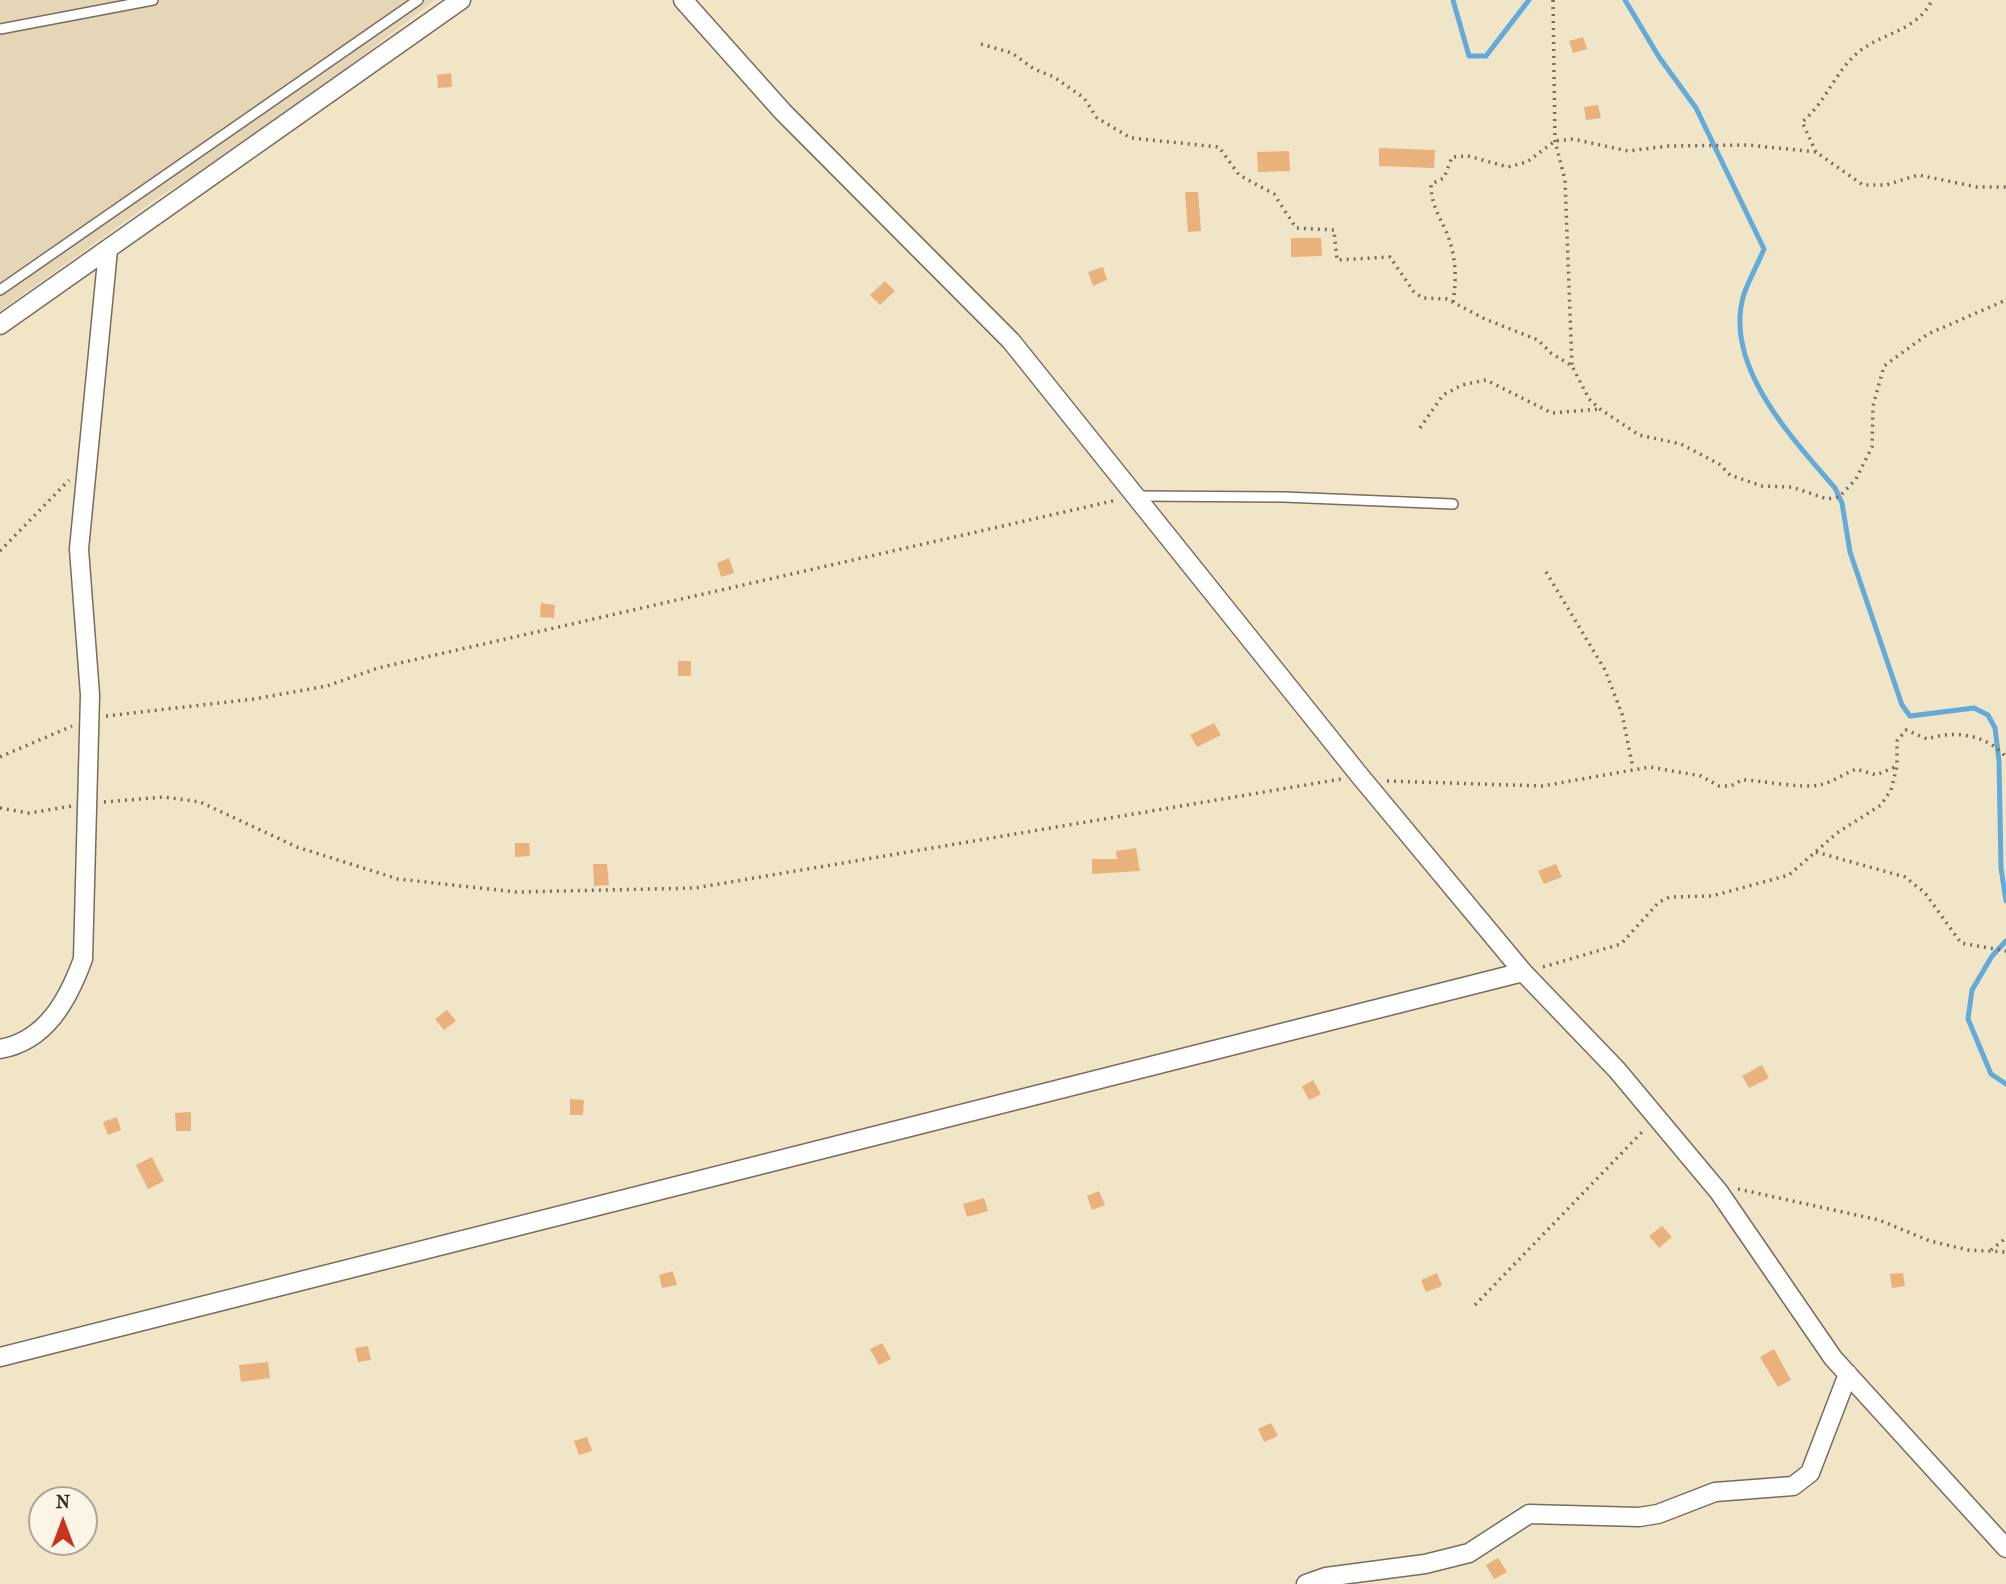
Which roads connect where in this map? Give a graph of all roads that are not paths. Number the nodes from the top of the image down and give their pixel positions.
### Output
1 (153, 0) edge
2 (418, 0) edge
3 (461, 0) edge
4 (683, 0) edge
5 (0, 29) edge
6 (107, 250) junction
7 (0, 290) edge
8 (0, 325) edge
9 (1137, 496) junction
10 (1453, 504) dead end
11 (1523, 972) junction
12 (0, 1049) edge
13 (0, 1357) edge
14 (1848, 1374) junction
15 (2006, 1548) edge
16 (1306, 1584) edge

1 - 5 lane
2 - 7 lane
3 - 6 street
4 - 9 street
6 - 8 street
6 - 12 street
9 - 10 lane
9 - 11 street
11 - 13 street
11 - 14 street
14 - 15 street
14 - 16 street

